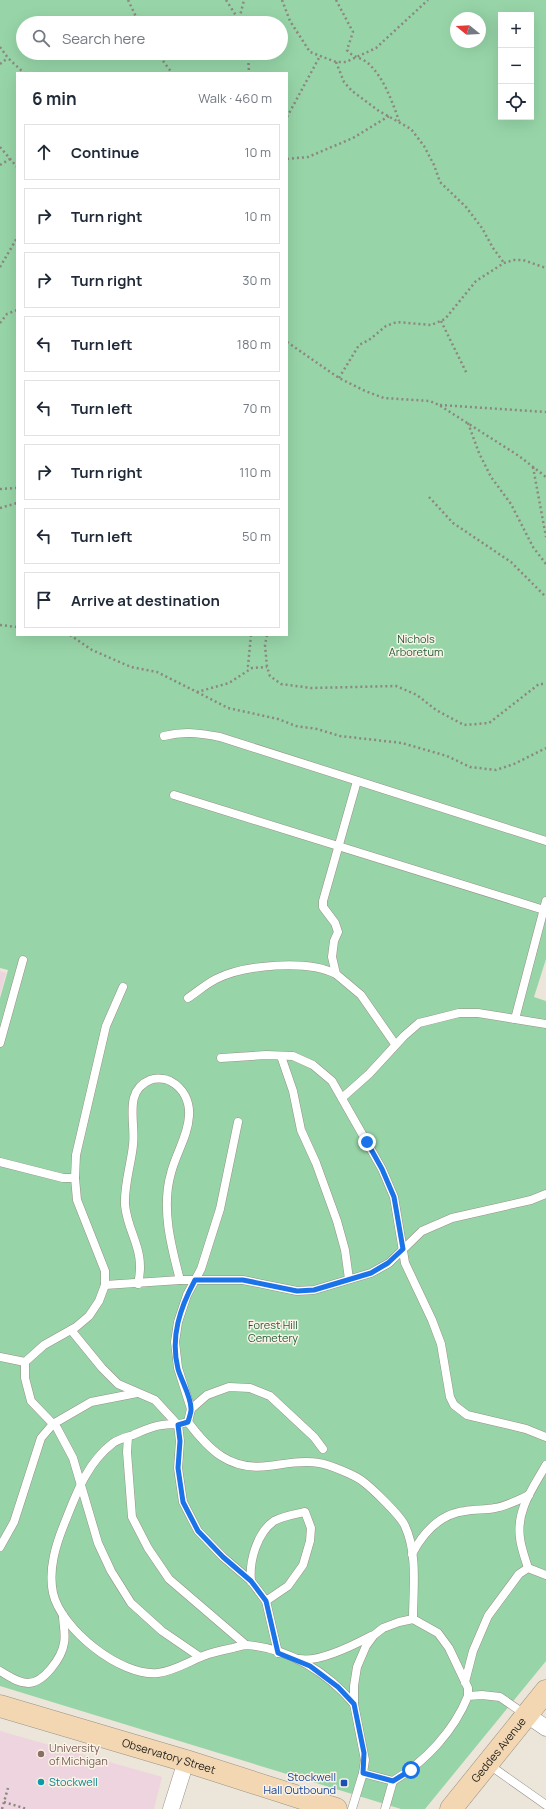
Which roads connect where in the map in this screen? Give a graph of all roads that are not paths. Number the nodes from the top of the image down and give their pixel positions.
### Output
1 (164, 736) dead end
2 (357, 781) junction
3 (174, 795) dead end
4 (546, 841) edge
5 (339, 846) junction
6 (546, 901) edge
7 (544, 910) junction
8 (23, 960) dead end
9 (336, 974) junction
10 (123, 987) dead end
11 (188, 998) dead end
12 (515, 1019) junction
13 (546, 1024) edge
14 (0, 1043) edge
15 (395, 1044) junction
16 (281, 1056) junction
17 (222, 1058) dead end
18 (342, 1098) junction
19 (238, 1122) dead end
20 (0, 1162) edge
21 (75, 1178) junction
22 (546, 1194) edge
23 (403, 1249) junction
24 (349, 1279) junction
25 (180, 1280) junction
26 (195, 1280) junction
27 (138, 1284) junction
28 (105, 1285) junction
29 (71, 1330) junction
30 (0, 1357) edge
31 (25, 1362) junction
32 (137, 1393) junction
33 (192, 1409) junction
34 (188, 1422) junction
35 (52, 1424) junction
36 (178, 1425) junction
37 (128, 1437) junction
38 (546, 1437) edge
39 (323, 1449) dead end
40 (546, 1465) edge
41 (80, 1484) junction
42 (529, 1495) junction
43 (0, 1547) edge
44 (412, 1554) junction
45 (528, 1568) junction
46 (546, 1575) edge
47 (251, 1581) junction
48 (266, 1601) junction
49 (63, 1615) junction
50 (413, 1620) junction
51 (374, 1635) junction
52 (246, 1645) junction
53 (278, 1653) junction
54 (200, 1657) junction
55 (294, 1658) junction
56 (0, 1671) edge
57 (465, 1682) junction
58 (546, 1692) edge
59 (468, 1696) junction
60 (354, 1704) junction
61 (0, 1706) edge
62 (527, 1715) junction
63 (546, 1728) edge
64 (186, 1761) junction
65 (488, 1764) junction
66 (363, 1773) junction
67 (393, 1781) junction
68 (546, 1805) edge
69 (171, 1809) edge
70 (336, 1809) edge
71 (352, 1809) edge
72 (385, 1809) edge
73 (451, 1809) edge

1 - 2 lane
2 - 4 lane
2 - 5 lane
3 - 5 lane
5 - 7 lane
5 - 9 lane
6 - 7 lane
7 - 12 lane
8 - 14 lane
9 - 11 lane
9 - 15 lane
10 - 21 lane
12 - 13 lane
12 - 15 lane
15 - 18 lane
16 - 17 lane
16 - 18 lane
16 - 24 lane
18 - 23 lane
19 - 26 lane
20 - 21 lane
21 - 28 lane
22 - 23 lane
23 - 24 lane
23 - 38 lane
24 - 26 lane
25 - 26 lane
25 - 27 lane
25 - 27 lane
26 - 33 lane
27 - 28 lane
28 - 29 lane
29 - 31 lane
29 - 32 lane
30 - 31 lane
31 - 35 lane
32 - 35 lane
32 - 36 lane
33 - 34 lane
33 - 39 lane
34 - 36 lane
34 - 44 lane
35 - 41 lane
35 - 43 lane
36 - 37 lane
36 - 47 lane
37 - 41 lane
37 - 52 lane
40 - 42 lane
41 - 49 lane
41 - 54 lane
42 - 44 lane
42 - 45 lane
44 - 50 lane
45 - 46 lane
45 - 57 lane
47 - 48 lane
47 - 48 lane
48 - 53 lane
49 - 54 lane
49 - 56 lane
50 - 51 lane
50 - 57 lane
51 - 55 lane
51 - 60 lane
52 - 53 lane
52 - 54 lane
53 - 55 lane
55 - 60 lane
57 - 59 lane
58 - 62 street, Geddes Avenue
59 - 62 lane
59 - 67 lane
60 - 66 lane
61 - 64 street, Observatory Street
62 - 63 street
62 - 65 street, Geddes Avenue
64 - 69 street
64 - 70 street, Observatory Street
65 - 68 lane
65 - 73 street, Geddes Avenue
66 - 67 lane
66 - 71 lane
67 - 72 lane

